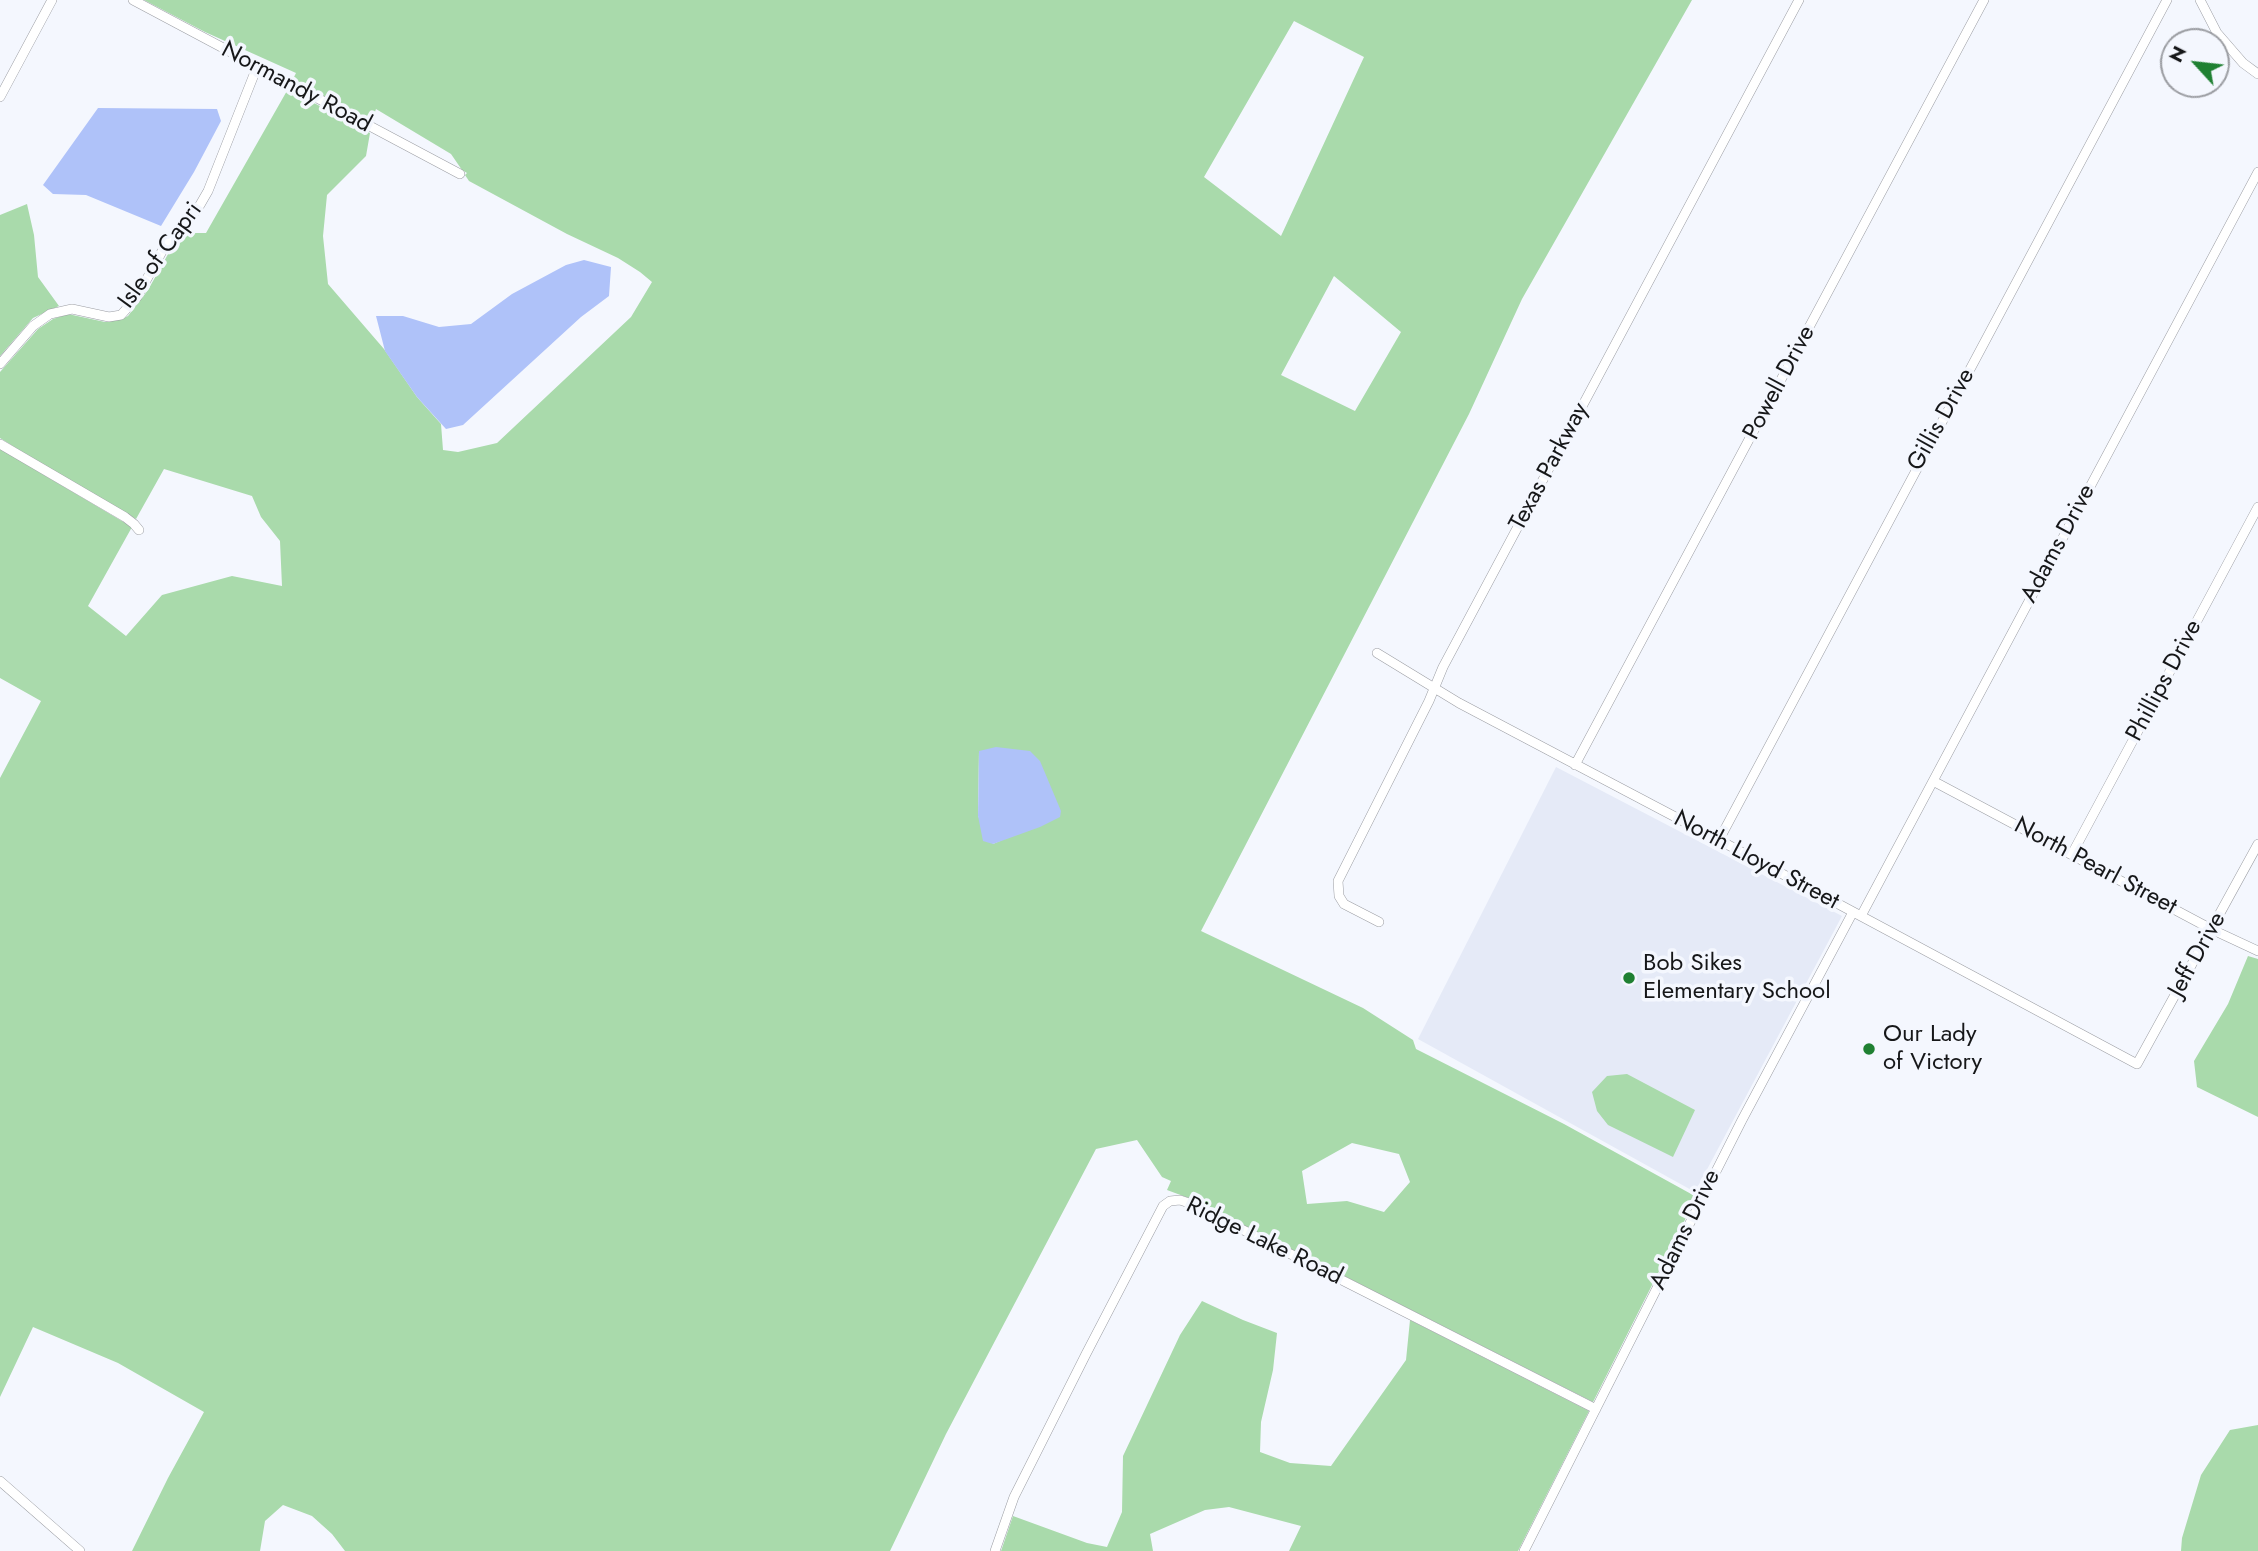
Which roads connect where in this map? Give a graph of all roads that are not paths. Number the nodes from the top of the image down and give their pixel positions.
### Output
1 (52, 0) edge
2 (133, 0) edge
3 (1799, 0) edge
4 (1984, 0) edge
5 (2166, 0) edge
6 (2200, 0) edge
7 (257, 67) junction
8 (2258, 74) edge
9 (0, 97) edge
10 (2258, 172) edge
11 (460, 174) dead end
12 (0, 365) edge
13 (0, 444) edge
14 (2258, 507) edge
15 (139, 530) dead end
16 (1377, 653) dead end
17 (1434, 688) junction
18 (1575, 765) junction
19 (1933, 781) junction
20 (1719, 840) junction
21 (2258, 844) edge
22 (2072, 855) junction
23 (1857, 914) junction
24 (1379, 922) dead end
25 (2213, 930) junction
26 (2258, 951) edge
27 (2137, 1065) joint
28 (1596, 1409) junction
29 (0, 1481) edge
30 (80, 1551) edge
31 (995, 1551) edge
32 (1524, 1551) edge

1 - 9 street
2 - 7 street, Normandy Road
3 - 17 street, Texas Parkway
4 - 18 street, Powell Drive
5 - 20 street, Gillis Drive
6 - 8 street
7 - 11 street, Normandy Road
7 - 12 street, Isle of Capri
10 - 19 street, Adams Drive
13 - 15 street
14 - 22 street, Phillips Drive
16 - 17 street, North Lloyd Street
17 - 18 street, North Lloyd Street
17 - 24 street, Texas Parkway
18 - 20 street, North Lloyd Street
19 - 22 street, North Pearl Street
19 - 23 street, Adams Drive
20 - 23 street, North Lloyd Street
21 - 25 street, Jeff Drive
22 - 25 street, North Pearl Street
23 - 27 street, North Lloyd Street
23 - 28 street, Adams Drive
25 - 26 street, North Pearl Street
25 - 27 street, Jeff Drive
28 - 31 street, Ridge Lake Road
28 - 32 street, Adams Drive
29 - 30 street

